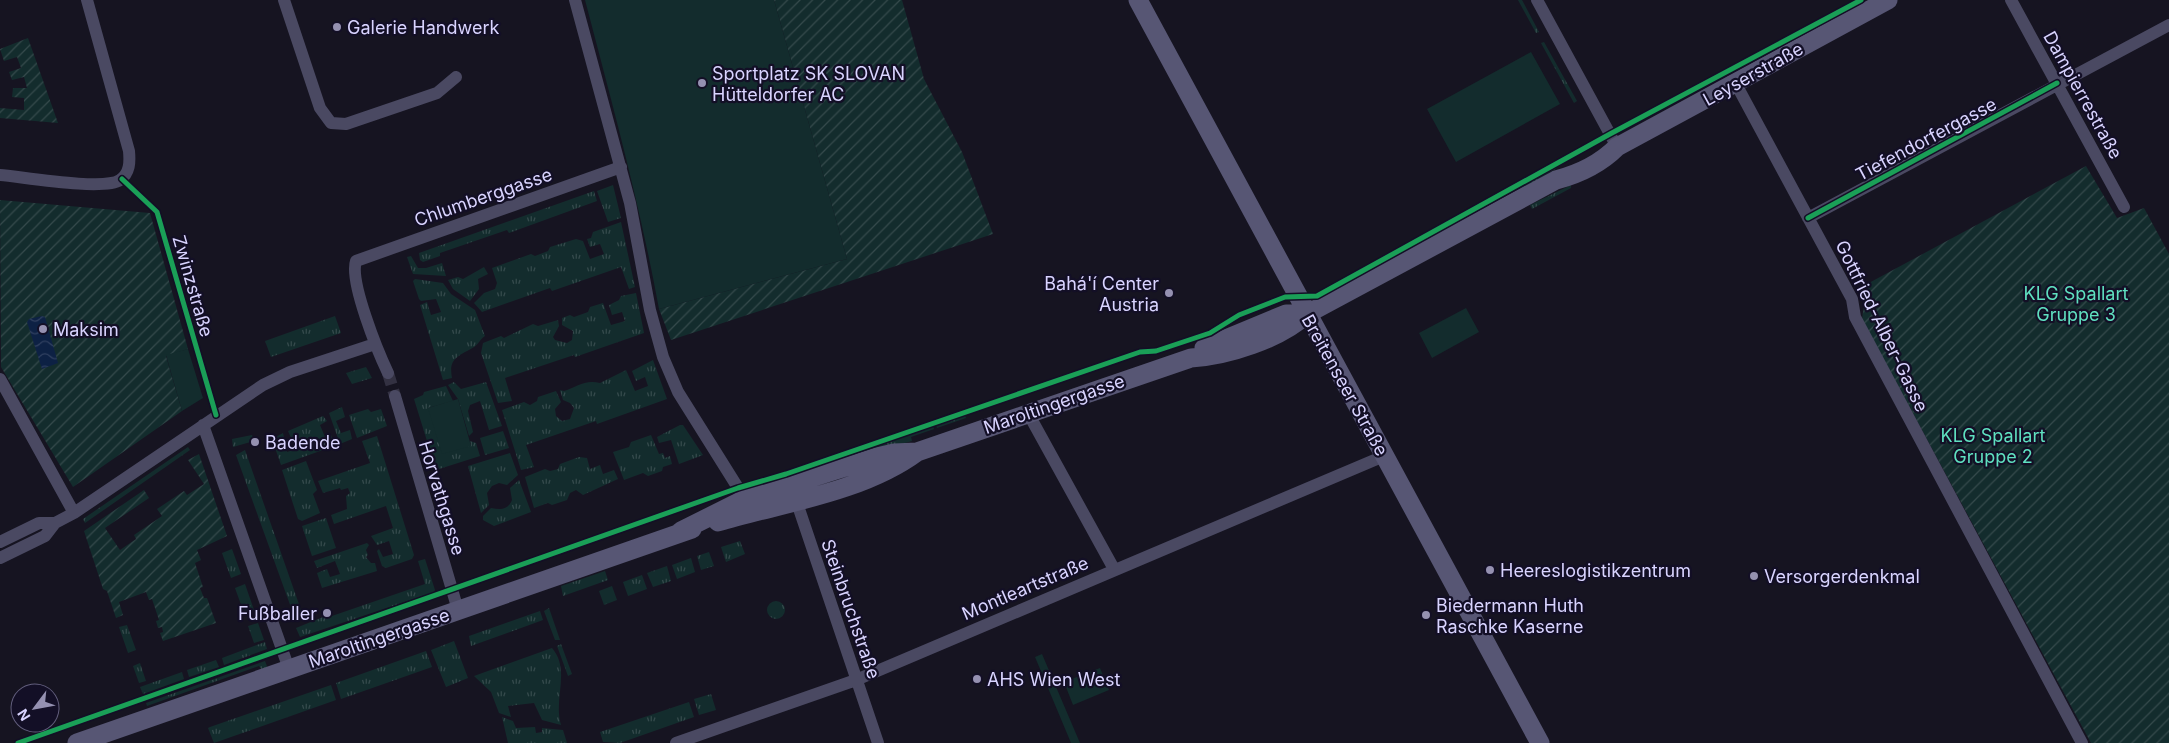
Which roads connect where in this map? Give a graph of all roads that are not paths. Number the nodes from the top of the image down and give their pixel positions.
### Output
1 (86, 0) edge
2 (284, 0) edge
3 (575, 0) edge
4 (1138, 0) edge
5 (1537, 0) edge
6 (1888, 0) edge
7 (2011, 0) edge
8 (2169, 25) edge
9 (456, 77) dead end
10 (2057, 83) junction
11 (1736, 84) junction
12 (1617, 148) junction
13 (621, 167) junction
14 (0, 175) edge
15 (2124, 207) dead end
16 (1808, 218) junction
17 (1307, 314) junction
18 (374, 344) junction
19 (388, 373) tunnel mouth
20 (0, 379) edge
21 (395, 396) tunnel mouth
22 (1028, 413) junction
23 (203, 425) junction
24 (1384, 456) junction
25 (794, 494) junction
26 (745, 499) junction
27 (74, 513) junction
28 (56, 523) junction
29 (681, 531) junction
30 (0, 542) edge
31 (0, 558) edge
32 (1114, 569) junction
33 (458, 610) junction
34 (289, 669) junction
35 (856, 680) junction
36 (680, 742) edge
37 (77, 743) edge
38 (878, 743) edge
39 (1540, 743) edge
40 (2082, 743) edge

1 - 14 street
2 - 9 street
3 - 13 street
4 - 17 main road, Breitenseer Straße
5 - 12 street
6 - 11 main road, Leyserstraße
7 - 10 street, Dampierrestraße
8 - 10 street, Tiefendorfergasse
10 - 15 street, Dampierrestraße
10 - 16 street, Tiefendorfergasse
11 - 12 main road, Leyserstraße
11 - 16 street, Gottfried-Alber-Gasse
12 - 17 main road, Leyserstraße
13 - 18 street, Chlumberggasse
13 - 26 street
16 - 40 street, Gottfried-Alber-Gasse
17 - 22 main road, Maroltingergasse
17 - 24 main road, Breitenseer Straße
18 - 19 street
18 - 23 street
20 - 27 street
21 - 33 street, Horvathgasse
22 - 25 main road, Maroltingergasse
22 - 32 street
23 - 27 street
23 - 34 street
24 - 32 street, Montleartstraße
24 - 39 main road, Breitenseer Straße
25 - 26 main road, Maroltingergasse
25 - 29 main road, Maroltingergasse
25 - 35 street, Steinbruchstraße
26 - 29 main road, Maroltingergasse
27 - 28 street
28 - 30 street
28 - 31 street
29 - 33 main road, Maroltingergasse
32 - 35 street, Montleartstraße
33 - 34 main road, Maroltingergasse
34 - 37 main road, Maroltingergasse
35 - 36 street, Montleartstraße
35 - 38 street, Steinbruchstraße

